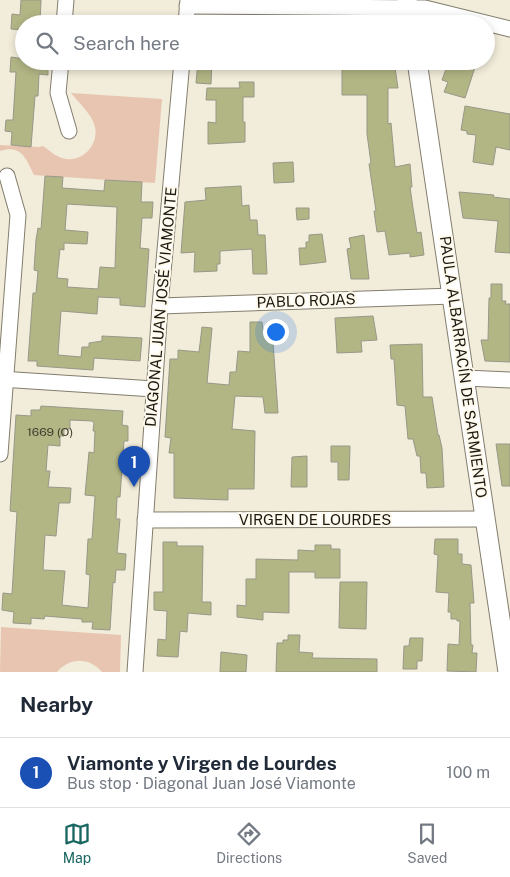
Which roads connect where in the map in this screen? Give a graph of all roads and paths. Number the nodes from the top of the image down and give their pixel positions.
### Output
1 (66, 0) edge
2 (188, 3) edge
3 (409, 11) edge
4 (65, 15) edge
5 (453, 15) edge
6 (495, 25) edge
7 (510, 29) edge
8 (60, 70) edge
9 (181, 70) edge
10 (417, 70) edge
11 (69, 131) dead end
12 (8, 176) dead end
13 (452, 296) junction
14 (160, 306) junction
15 (465, 378) junction
16 (3, 379) edge
17 (510, 380) edge
18 (154, 389) junction
19 (0, 454) edge
20 (486, 519) junction
21 (145, 520) junction
22 (503, 593) edge
23 (135, 672) edge
24 (508, 672) edge

1 - 4 street
2 - 3 street
3 - 5 street
6 - 7 street
8 - 11 street
9 - 14 street, DIAGONAL JUAN JOSÉ VIAMONTE
10 - 13 main road, PAULA ALBARRACÍN DE SARMIENTO
12 - 16 street
13 - 14 street, PABLO ROJAS
13 - 15 main road, PAULA ALBARRACÍN DE SARMIENTO
14 - 18 street, DIAGONAL JUAN JOSÉ VIAMONTE
15 - 17 street
15 - 20 main road, PAULA ALBARRACÍN DE SARMIENTO
16 - 18 street
16 - 19 street
18 - 21 street, DIAGONAL JUAN JOSÉ VIAMONTE
20 - 21 street, VIRGEN DE LOURDES
20 - 22 main road, PAULA ALBARRACÍN DE SARMIENTO
21 - 23 street, DIAGONAL JUAN JOSÉ VIAMONTE
22 - 24 main road, PAULA ALBARRACÍN DE SARMIENTO

